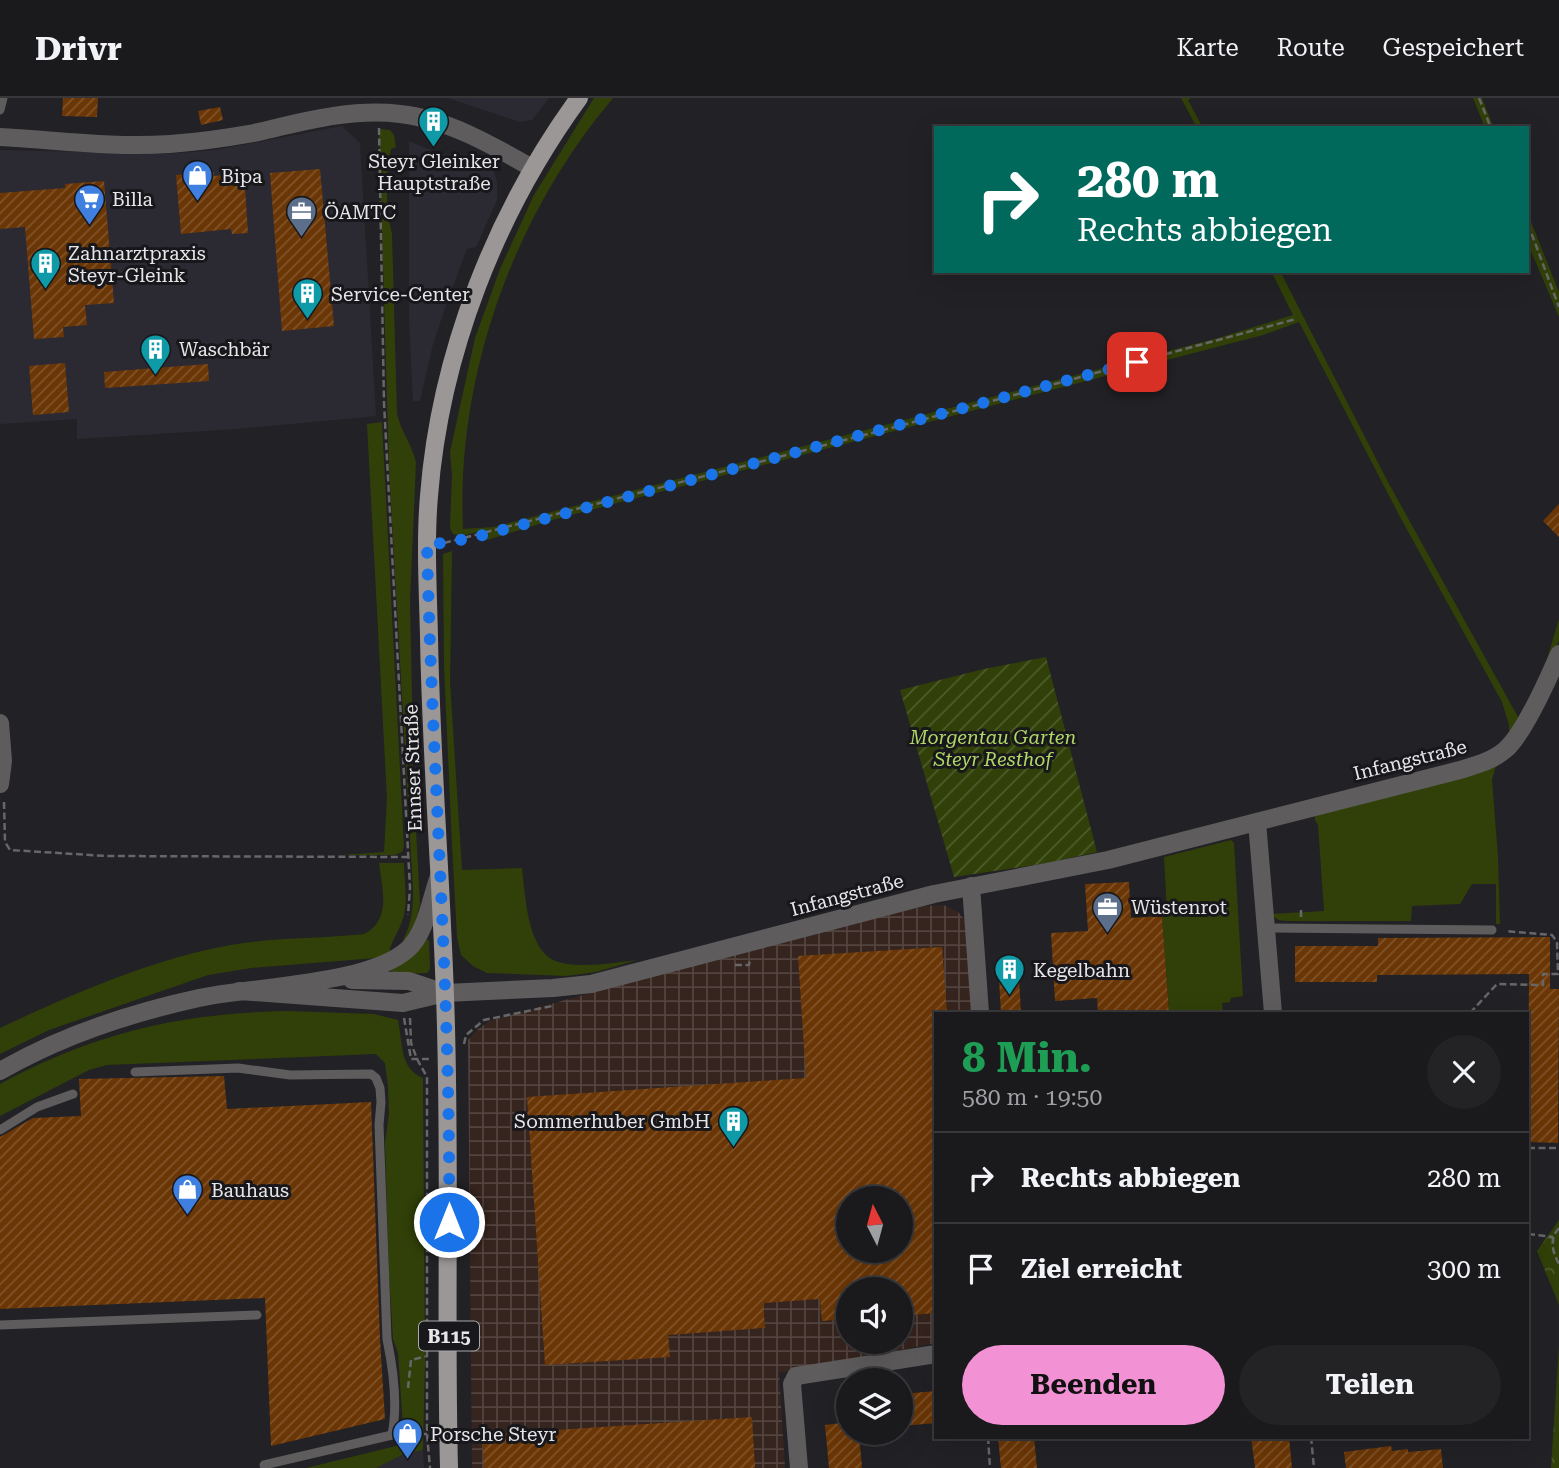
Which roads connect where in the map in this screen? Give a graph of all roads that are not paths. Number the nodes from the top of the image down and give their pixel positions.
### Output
1 (3, 98) edge
2 (579, 98) edge
3 (404, 106) edge
4 (0, 110) edge
5 (0, 137) edge
6 (532, 168) junction
7 (1559, 654) edge
8 (0, 723) edge
9 (2, 789) edge
10 (1257, 822) junction
11 (439, 876) junction
12 (971, 886) junction
13 (1264, 928) junction
14 (1492, 930) road end
15 (320, 980) junction
16 (239, 991) junction
17 (445, 993) junction
18 (980, 1012) edge
19 (1273, 1012) edge
20 (0, 1071) edge
21 (135, 1072) dead end
22 (73, 1094) dead end
23 (0, 1130) edge
24 (257, 1315) dead end
25 (0, 1325) edge
26 (934, 1354) edge
27 (264, 1465) dead end
28 (449, 1468) edge
29 (799, 1468) edge

1 - 4 lane
2 - 6 main road, Ennser Straße / B115
3 - 5 street
3 - 6 street
6 - 11 main road, Ennser Straße / B115
7 - 10 street, Infangstraße
8 - 9 street
10 - 12 street, Infangstraße
10 - 13 street
11 - 15 street
11 - 17 main road, Ennser Straße / B115
12 - 17 street, Infangstraße
12 - 18 street
13 - 14 lane
13 - 19 street
15 - 16 street
15 - 17 street
16 - 17 street
16 - 20 street
17 - 28 main road, Ennser Straße / B115
21 - 27 lane
22 - 23 lane
24 - 25 lane
26 - 29 street

